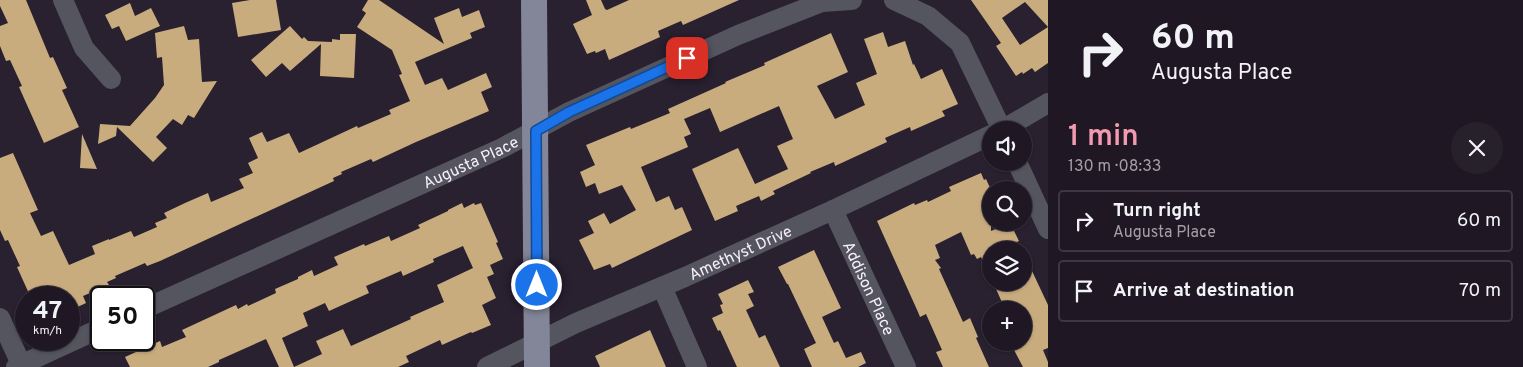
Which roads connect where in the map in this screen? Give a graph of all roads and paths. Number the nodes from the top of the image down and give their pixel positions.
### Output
1 (63, 0) edge
2 (534, 0) edge
3 (852, 0) edge
4 (894, 0) edge
5 (111, 79) dead end
6 (1048, 103) edge
7 (998, 121) edge
8 (1017, 121) edge
9 (536, 131) junction
10 (982, 139) edge
11 (1021, 171) edge
12 (833, 210) junction
13 (1048, 229) edge
14 (662, 287) junction
15 (155, 304) edge
16 (0, 318) edge
17 (90, 333) edge
18 (537, 355) edge
19 (18, 366) edge
20 (487, 367) edge
21 (697, 367) edge
22 (906, 367) edge

1 - 5 street
2 - 9 main road
3 - 9 street, Augusta Place
4 - 7 street
6 - 8 street
9 - 15 street, Augusta Place
9 - 18 main road
10 - 12 street, Amethyst Drive
11 - 13 street
12 - 14 street, Amethyst Drive
12 - 22 street, Addison Place
14 - 18 street, Amethyst Drive
14 - 21 street
16 - 19 street
17 - 19 street
18 - 20 street, Amethyst Drive

